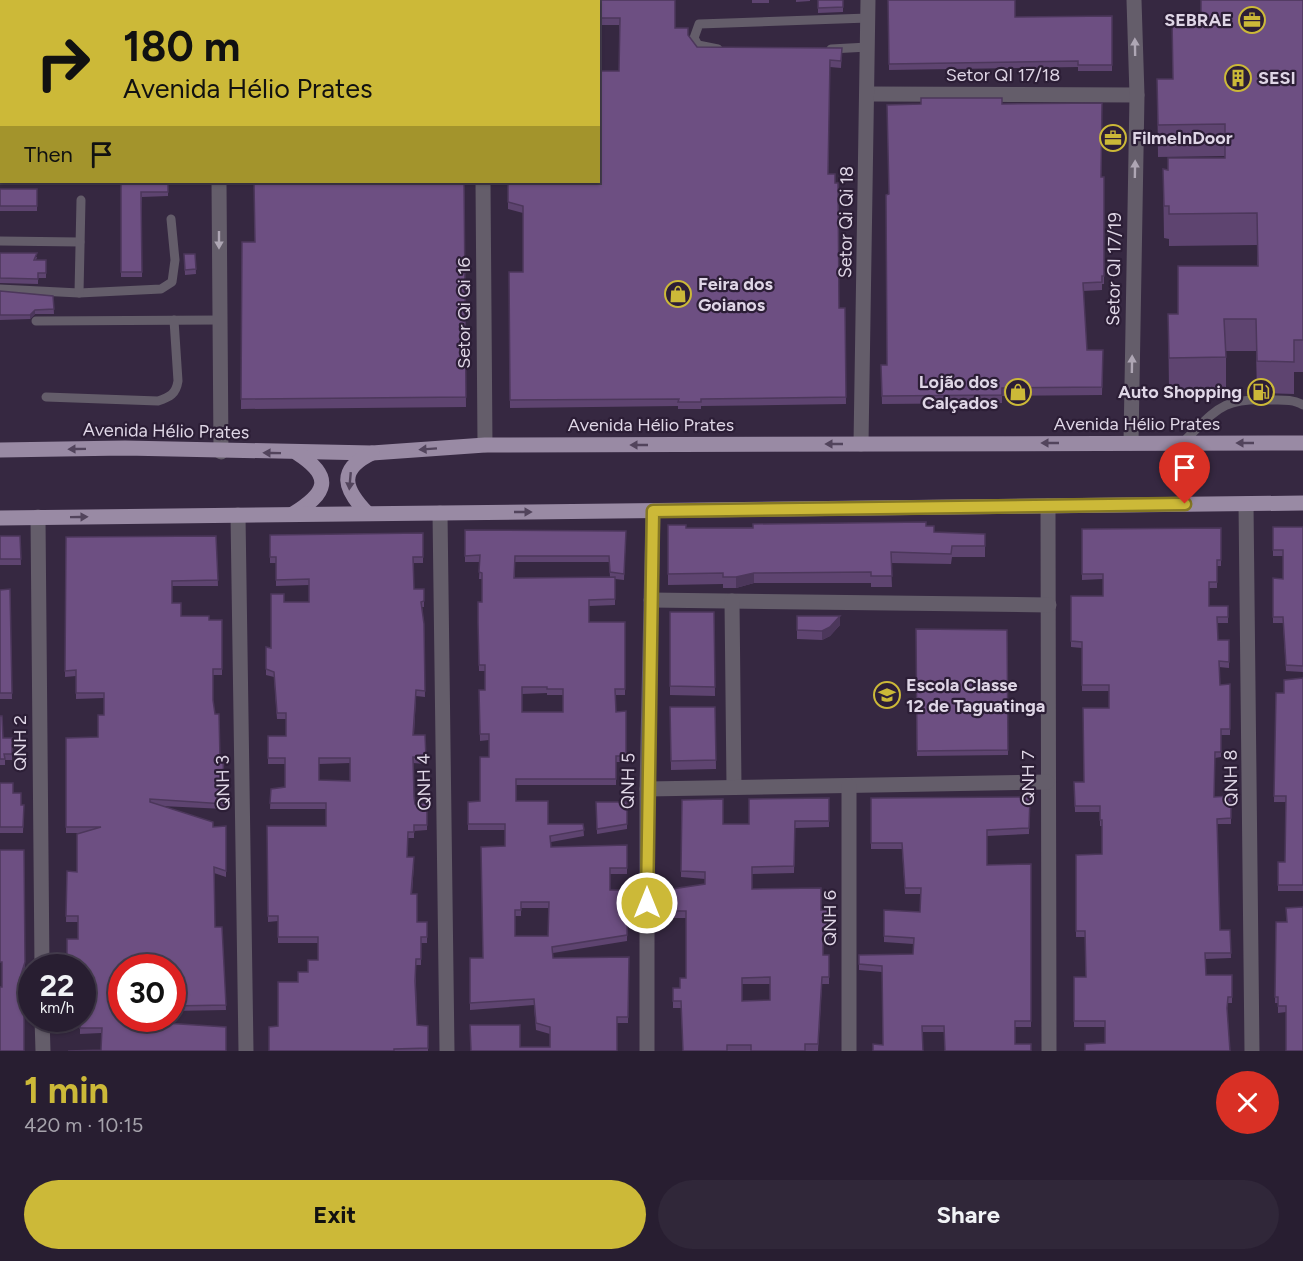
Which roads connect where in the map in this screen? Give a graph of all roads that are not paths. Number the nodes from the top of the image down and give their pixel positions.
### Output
1 (868, 0) edge
2 (1134, 0) edge
3 (868, 18) junction
4 (868, 47) junction
5 (730, 49) edge
6 (826, 49) edge
7 (869, 94) junction
8 (1137, 95) junction
9 (219, 183) edge
10 (483, 183) edge
11 (81, 200) dead end
12 (171, 219) dead end
13 (0, 241) edge
14 (80, 242) junction
15 (0, 289) edge
16 (79, 293) junction
17 (174, 320) junction
18 (220, 320) junction
19 (36, 321) dead end
20 (46, 397) dead end
21 (1303, 405) edge
22 (1131, 443) junction
23 (1182, 443) junction
24 (1303, 443) edge
25 (861, 444) junction
26 (484, 445) junction
27 (0, 450) edge
28 (221, 452) junction
29 (297, 453) junction
30 (372, 453) junction
31 (1299, 502) edge
32 (1246, 504) junction
33 (1048, 506) junction
34 (653, 511) junction
35 (367, 513) junction
36 (441, 513) junction
37 (293, 514) junction
38 (238, 515) junction
39 (38, 517) junction
40 (0, 518) edge
41 (651, 600) junction
42 (732, 601) junction
43 (1049, 605) junction
44 (1047, 782) junction
45 (849, 786) junction
46 (734, 788) junction
47 (647, 789) junction
48 (42, 954) edge
49 (42, 1032) edge
50 (43, 1051) edge
51 (246, 1051) edge
52 (447, 1051) edge
53 (647, 1051) edge
54 (849, 1051) edge
55 (1049, 1051) edge
56 (1252, 1051) edge

1 - 3 street, Setor Qi Qi 18
8 -> 2 street, Setor QI 17/19
3 - 4 street, Setor Qi Qi 18
3 - 5 lane
4 - 6 lane
4 - 7 street, Setor Qi Qi 18
7 - 8 street, Setor QI 17/18
7 - 25 street, Setor Qi Qi 18
22 -> 8 street, Setor QI 17/19
9 -> 18 street
10 - 26 street, Setor Qi Qi 16
11 - 14 lane
12 - 16 lane
13 - 14 lane
14 - 16 lane
15 - 16 lane
17 - 18 lane
17 - 19 lane
17 - 20 lane
18 - 28 street
21 - 23 lane
22 - 23 main road, Avenida Hélio Prates
22 -> 25 main road, Avenida Hélio Prates
24 -> 23 main road, Avenida Hélio Prates
25 -> 26 main road, Avenida Hélio Prates
26 -> 30 main road, Avenida Hélio Prates
28 -> 27 main road, Avenida Hélio Prates
29 -> 28 main road, Avenida Hélio Prates
29 - 30 main road, Avenida Hélio Prates
29 - 37 main road
30 -> 35 main road
31 - 32 main road
32 - 33 main road
32 - 56 street, QNH 8
33 - 34 main road
33 - 43 street, QNH 7
36 -> 34 main road
34 - 41 street, QNH 5
35 - 36 main road
35 - 37 main road
36 - 52 street, QNH 4
37 - 38 main road
39 -> 38 main road
38 - 51 street, QNH 3
39 - 40 main road
39 - 48 street, QNH 2
41 - 42 street
41 - 47 street, QNH 5
42 - 43 street
42 - 46 street
43 - 44 street, QNH 7
44 - 45 street
44 - 55 street, QNH 7
45 - 46 street
45 - 54 street, QNH 6
46 - 47 street
47 - 53 street, QNH 5
49 - 50 street

